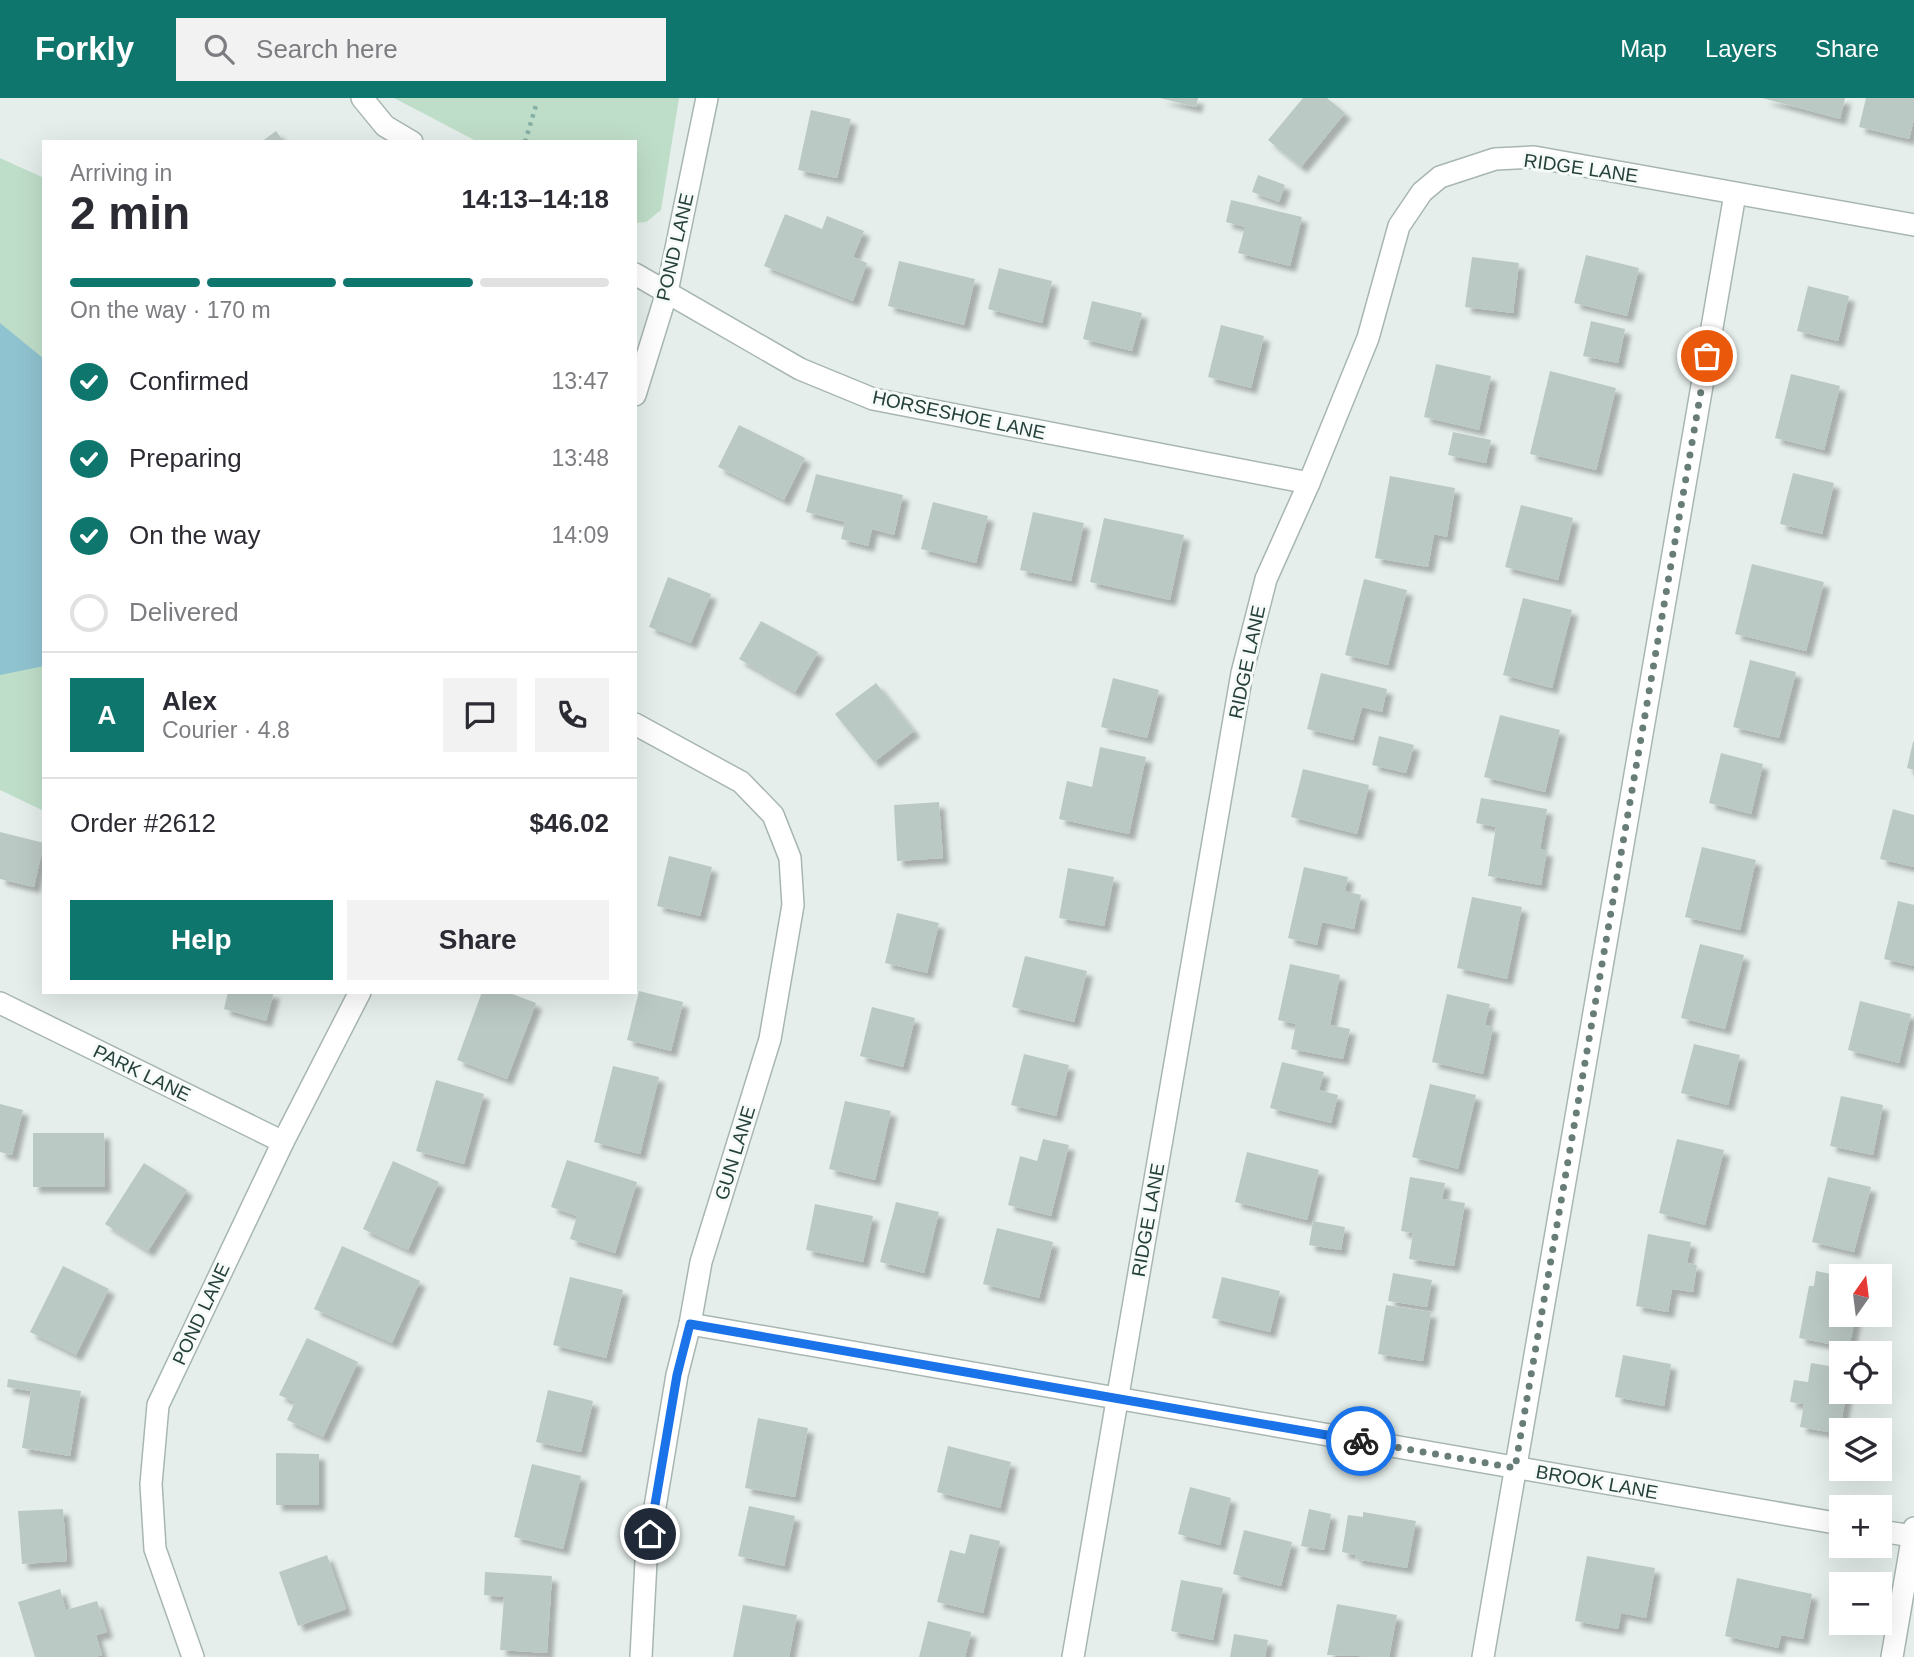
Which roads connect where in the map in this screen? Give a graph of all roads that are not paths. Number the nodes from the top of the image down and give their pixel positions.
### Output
1 (362, 98) edge
2 (707, 98) edge
3 (409, 140) edge
4 (1735, 194) junction
5 (1914, 225) edge
6 (637, 275) edge
7 (667, 292) junction
8 (637, 389) edge
9 (1309, 483) junction
10 (637, 725) edge
11 (359, 994) edge
12 (0, 1003) edge
13 (283, 1142) junction
14 (690, 1324) junction
15 (1118, 1399) junction
16 (1515, 1468) junction
17 (1829, 1522) edge
18 (1892, 1531) edge
19 (1913, 1532) edge
20 (193, 1657) edge
21 (641, 1657) edge
22 (1073, 1657) edge
23 (1483, 1657) edge
24 (1892, 1657) edge

1 - 3 street
2 - 7 street, POND LANE
4 - 5 street, RIDGE LANE
4 - 9 street, RIDGE LANE
4 - 16 street
6 - 7 street, HORSESHOE LANE
7 - 8 street, POND LANE
7 - 9 street, HORSESHOE LANE
9 - 15 street, RIDGE LANE
10 - 14 street, GUN LANE
11 - 13 street, POND LANE
12 - 13 street, PARK LANE
13 - 20 street, POND LANE
14 - 15 street, BROOK LANE
14 - 21 street, GUN LANE
15 - 16 street, BROOK LANE
15 - 22 street, RIDGE LANE
16 - 17 street, BROOK LANE
16 - 23 street
18 - 19 street
19 - 24 street

